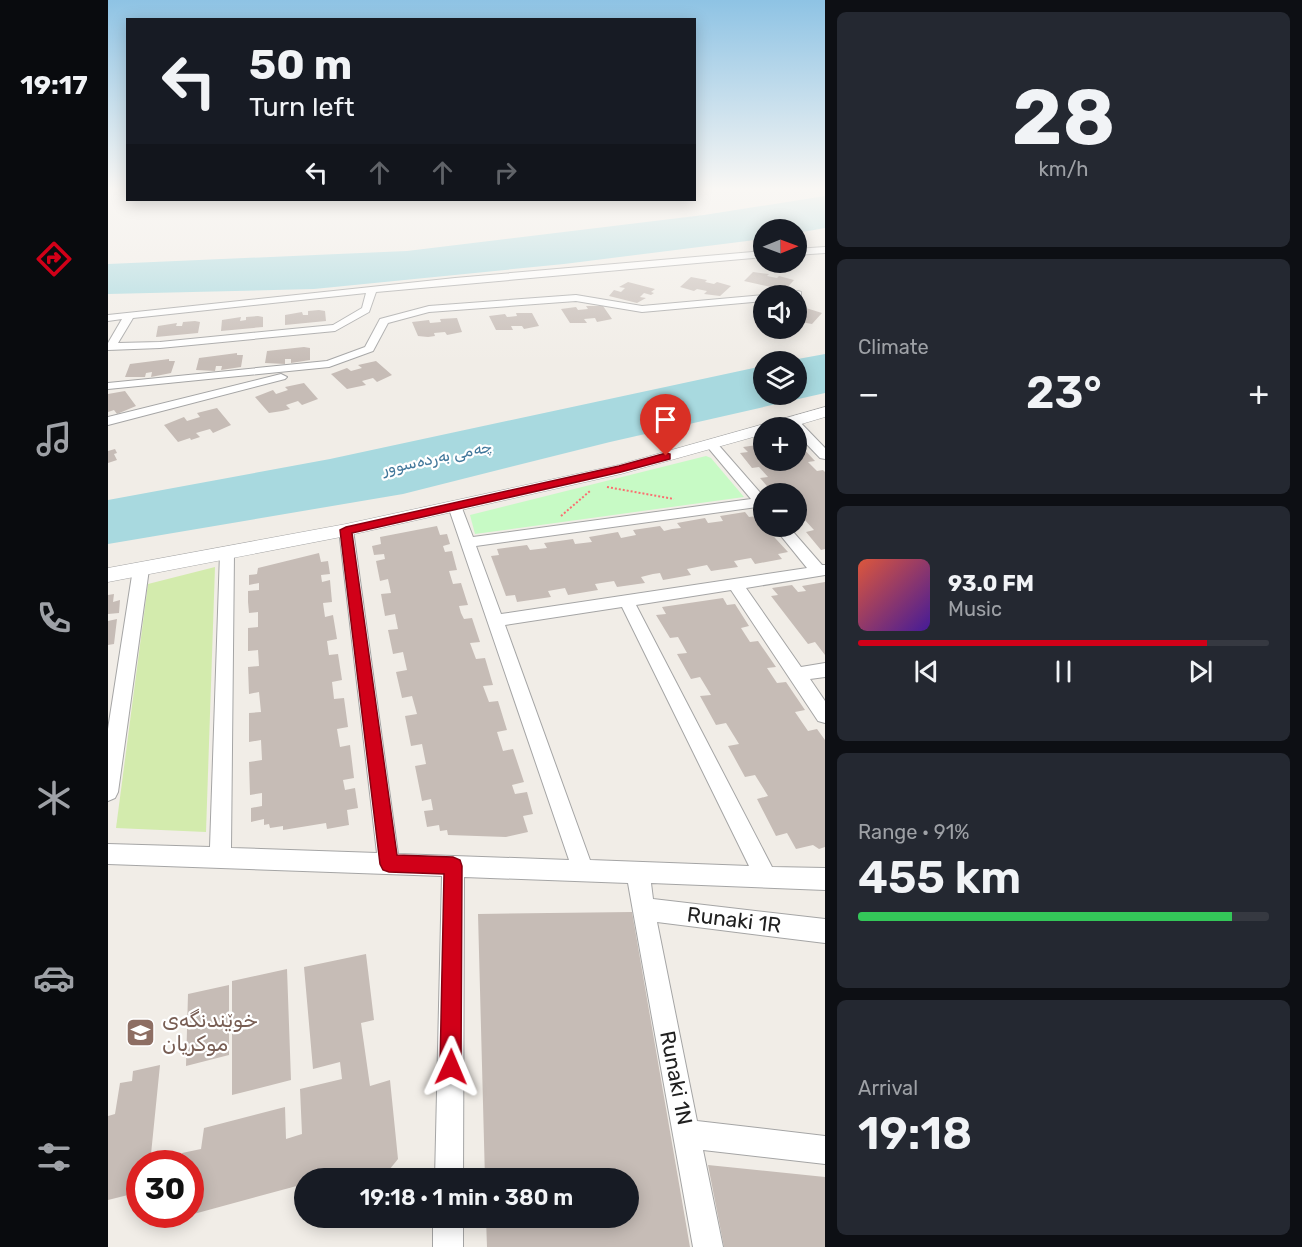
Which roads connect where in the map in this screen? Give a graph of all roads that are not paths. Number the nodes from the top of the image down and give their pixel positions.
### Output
1 (825, 250) edge
2 (807, 251) edge
3 (753, 255) edge
4 (372, 290) junction
5 (753, 299) edge
6 (129, 316) junction
7 (108, 318) edge
8 (110, 347) edge
9 (329, 364) junction
10 (108, 386) edge
11 (825, 412) edge
12 (807, 417) edge
13 (108, 422) edge
14 (753, 432) edge
15 (807, 436) edge
16 (711, 444) junction
17 (825, 455) edge
18 (753, 493) edge
19 (753, 505) edge
20 (455, 506) junction
21 (346, 530) junction
22 (790, 537) edge
23 (468, 542) junction
24 (227, 553) junction
25 (141, 569) junction
26 (821, 571) edge
27 (108, 575) edge
28 (735, 584) junction
29 (626, 600) junction
30 (495, 621) junction
31 (825, 670) edge
32 (797, 675) junction
33 (825, 716) edge
34 (108, 792) edge
35 (108, 854) edge
36 (220, 858) junction
37 (389, 864) junction
38 (453, 866) junction
39 (583, 870) junction
40 (638, 872) junction
41 (766, 877) junction
42 (825, 879) edge
43 (643, 909) junction
44 (825, 931) edge
45 (687, 1134) junction
46 (825, 1150) edge
47 (449, 1168) edge
48 (448, 1228) edge
49 (448, 1247) edge
50 (708, 1247) edge

1 - 2 street
3 - 4 street
4 - 6 street
4 - 8 street
5 - 9 street
6 - 7 street
6 - 8 street
9 - 10 street
9 - 13 street
11 - 12 street
14 - 16 street
15 - 17 street
16 - 18 street
16 - 20 street
19 - 23 street
20 - 21 street
20 - 23 street
21 - 24 street
21 - 37 street
22 - 26 street
23 - 30 street
24 - 25 street
24 - 36 street
25 - 27 street
25 - 34 street
26 - 28 street
28 - 29 street
28 - 32 street
29 - 30 street
29 - 41 street
30 - 39 street
31 - 32 street
32 - 33 street
35 - 36 street
36 - 37 street
37 - 38 street
38 - 39 street
38 - 47 street
39 - 40 street
40 - 41 street
40 - 43 street, Runaki 1N
41 - 42 street
43 - 44 street, Runaki 1R
43 - 45 street, Runaki 1N
45 - 46 street
45 - 50 street, Runaki 1N
48 - 49 street

